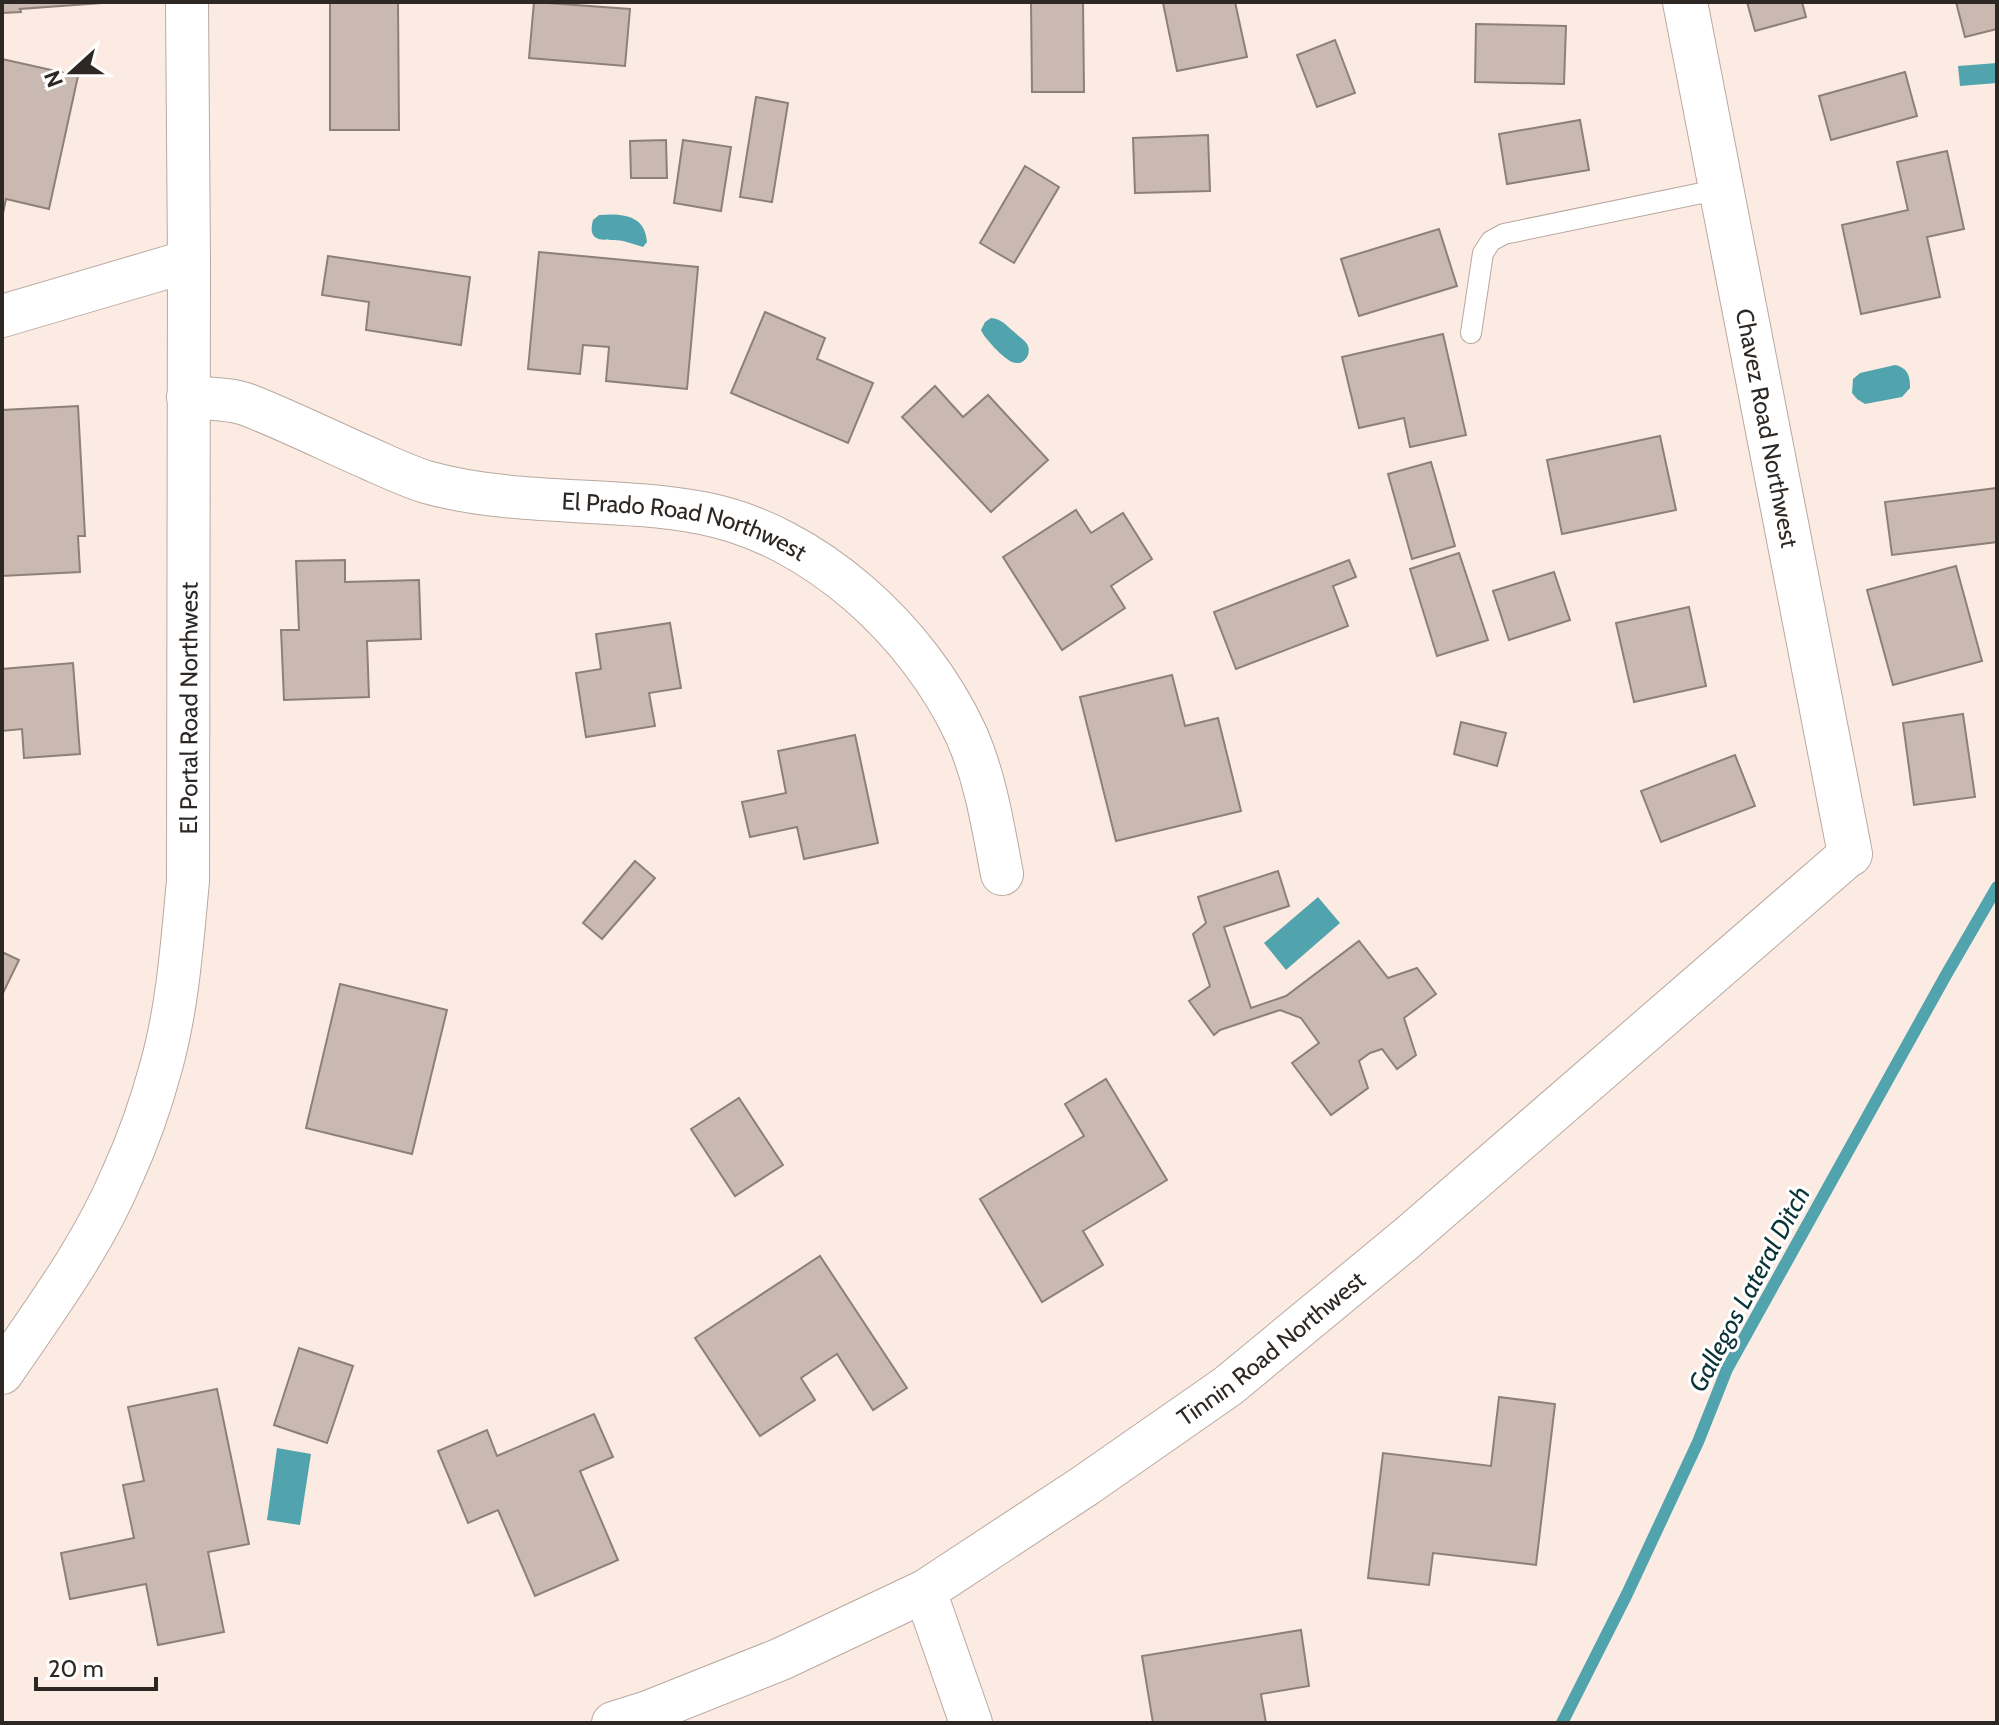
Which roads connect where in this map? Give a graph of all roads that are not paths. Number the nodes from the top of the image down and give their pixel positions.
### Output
1 (187, 2) edge
2 (1685, 2) edge
3 (1721, 189) junction
4 (189, 261) junction
5 (2, 316) edge
6 (1471, 333) dead end
7 (188, 397) junction
8 (1850, 854) joint
9 (1002, 874) dead end
10 (2, 1373) edge
11 (925, 1591) junction
12 (613, 1723) edge
13 (971, 1723) edge

1 - 4 street, El Portal Road Northwest
2 - 3 street, Chavez Road Northwest
3 - 6 lane
3 - 8 street, Chavez Road Northwest
4 - 5 street
4 - 7 street, El Portal Road Northwest
7 - 9 street, El Prado Road Northwest
7 - 10 street, El Portal Road Northwest
8 - 11 street, Tinnin Road Northwest
11 - 12 street, Tinnin Road Northwest
11 - 13 street

